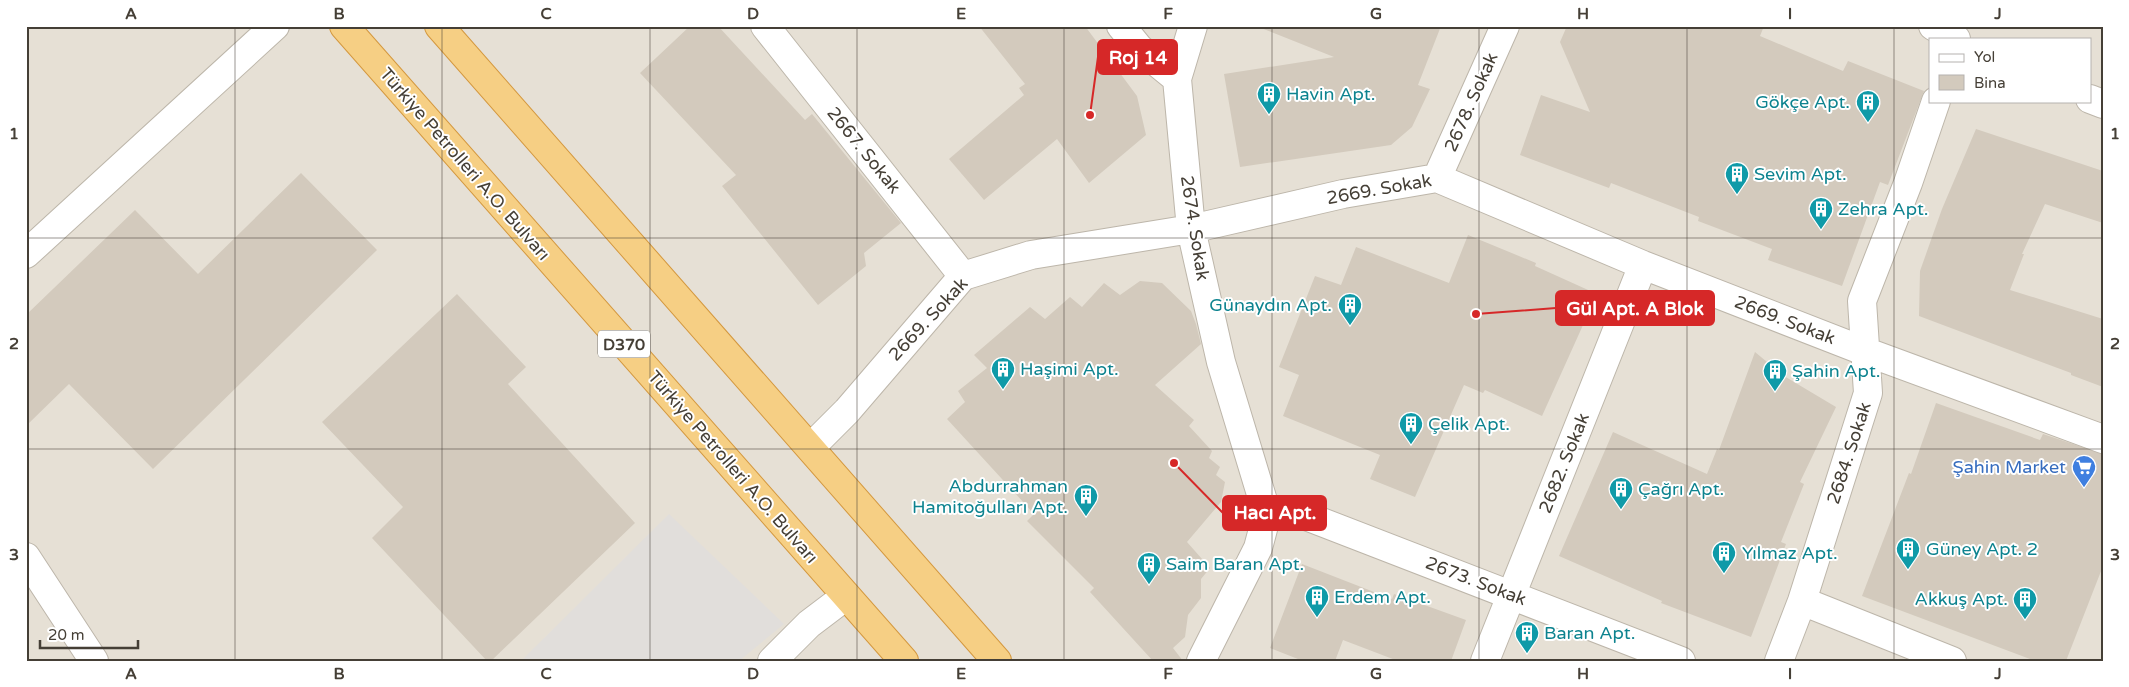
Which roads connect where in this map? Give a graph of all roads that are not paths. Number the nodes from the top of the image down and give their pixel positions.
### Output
1 (275, 26) edge
2 (344, 26) edge
3 (439, 26) edge
4 (765, 26) edge
5 (1121, 26) edge
6 (1193, 26) edge
7 (1505, 26) edge
8 (1933, 26) edge
9 (1963, 26) edge
10 (1955, 38) edge
11 (1957, 38) edge
12 (1178, 79) junction
13 (1936, 102) edge
14 (1437, 178) junction
15 (1191, 229) junction
16 (26, 254) edge
17 (1643, 265) junction
18 (963, 276) junction
19 (1864, 351) junction
20 (2103, 439) edge
21 (811, 447) junction
22 (1267, 514) junction
23 (26, 557) edge
24 (1511, 595) junction
25 (846, 596) junction
26 (1802, 601) junction
27 (94, 661) edge
28 (772, 661) edge
29 (904, 661) edge
30 (997, 661) edge
31 (1201, 661) edge
32 (1485, 661) edge
33 (1681, 661) edge
34 (1779, 661) edge
35 (1952, 661) edge

1 - 16 street
2 - 25 highway, Türkiye Petrolleri A.O. Bulvarı / D370
3 - 21 highway
4 - 18 street, 2667. Sokak
5 - 12 street
6 - 12 street, 2674. Sokak
7 - 14 street, 2678. Sokak
8 - 10 street
9 - 11 street
12 - 15 street, 2674. Sokak
13 - 19 street, 2684. Sokak
14 - 15 street, 2669. Sokak
14 - 17 street, 2669. Sokak
15 - 18 street, 2669. Sokak
15 - 22 street, 2674. Sokak
17 - 19 street, 2669. Sokak
17 - 24 street, 2682. Sokak
18 - 21 street, 2669. Sokak
19 - 20 street, 2669. Sokak
19 - 26 street, 2684. Sokak
21 - 30 highway
22 - 24 street, 2673. Sokak
22 - 31 street
23 - 27 street
24 - 32 street, 2682. Sokak
24 - 33 street, 2673. Sokak
25 - 28 street
25 - 29 highway, Türkiye Petrolleri A.O. Bulvarı / D370
26 - 34 street, 2684. Sokak
26 - 35 street

